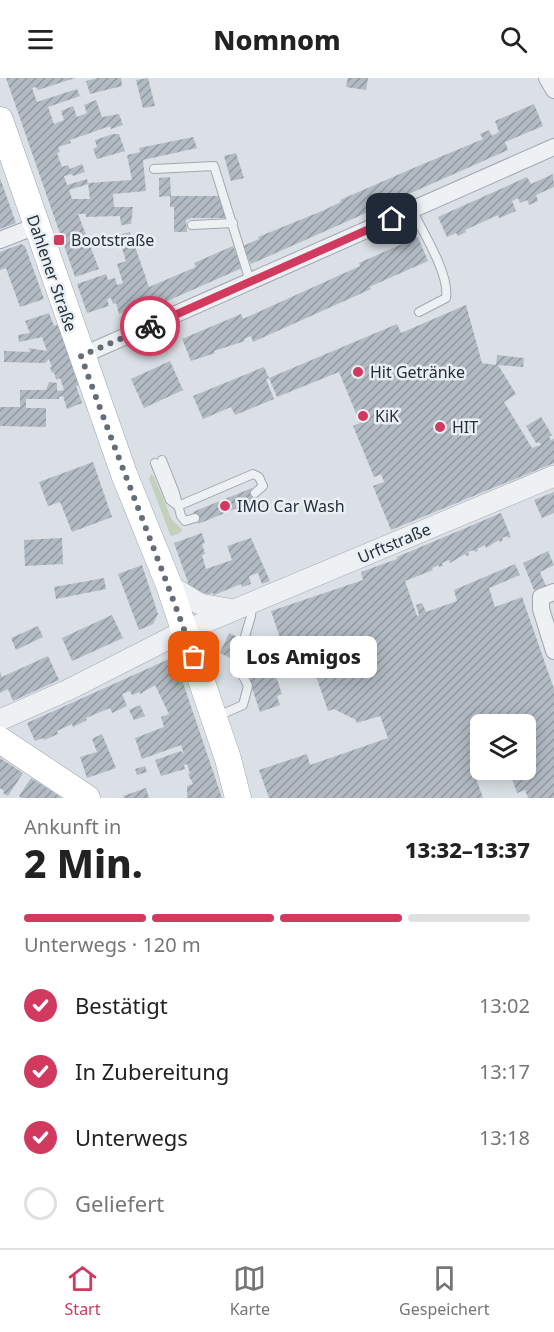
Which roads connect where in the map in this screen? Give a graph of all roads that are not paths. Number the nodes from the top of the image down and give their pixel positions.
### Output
1 (547, 78) edge
2 (554, 90) edge
3 (0, 120) edge
4 (554, 147) edge
5 (154, 169) dead end
6 (412, 210) junction
7 (233, 223) junction
8 (192, 225) dead end
9 (36, 226) junction
10 (0, 240) edge
11 (250, 281) junction
12 (419, 312) dead end
13 (81, 356) junction
14 (159, 461) dead end
15 (554, 476) edge
16 (255, 493) dead end
17 (178, 506) junction
18 (195, 518) dead end
19 (169, 585) junction
20 (554, 592) edge
21 (243, 607) junction
22 (184, 631) junction
23 (244, 640) dead end
24 (554, 651) edge
25 (235, 660) dead end
26 (214, 717) junction
27 (0, 720) edge
28 (0, 740) edge
29 (87, 798) edge
30 (238, 798) edge

1 - 2 street
3 - 9 main road, Dahlener Straße
4 - 6 street
5 - 7 lane
6 - 11 street
6 - 12 lane
7 - 8 lane
7 - 11 lane
9 - 10 street
9 - 13 main road, Dahlener Straße
11 - 13 street
13 - 19 main road, Dahlener Straße
14 - 17 lane
15 - 21 street, Urftstraße
16 - 17 lane
17 - 18 lane
19 - 21 street
19 - 22 main road, Dahlener Straße
20 - 24 street
21 - 22 street, Urftstraße
21 - 23 lane
22 - 26 main road, Dahlener Straße
22 - 27 street, Urftstraße
25 - 26 lane
26 - 30 main road, Dahlener Straße
28 - 29 main road

